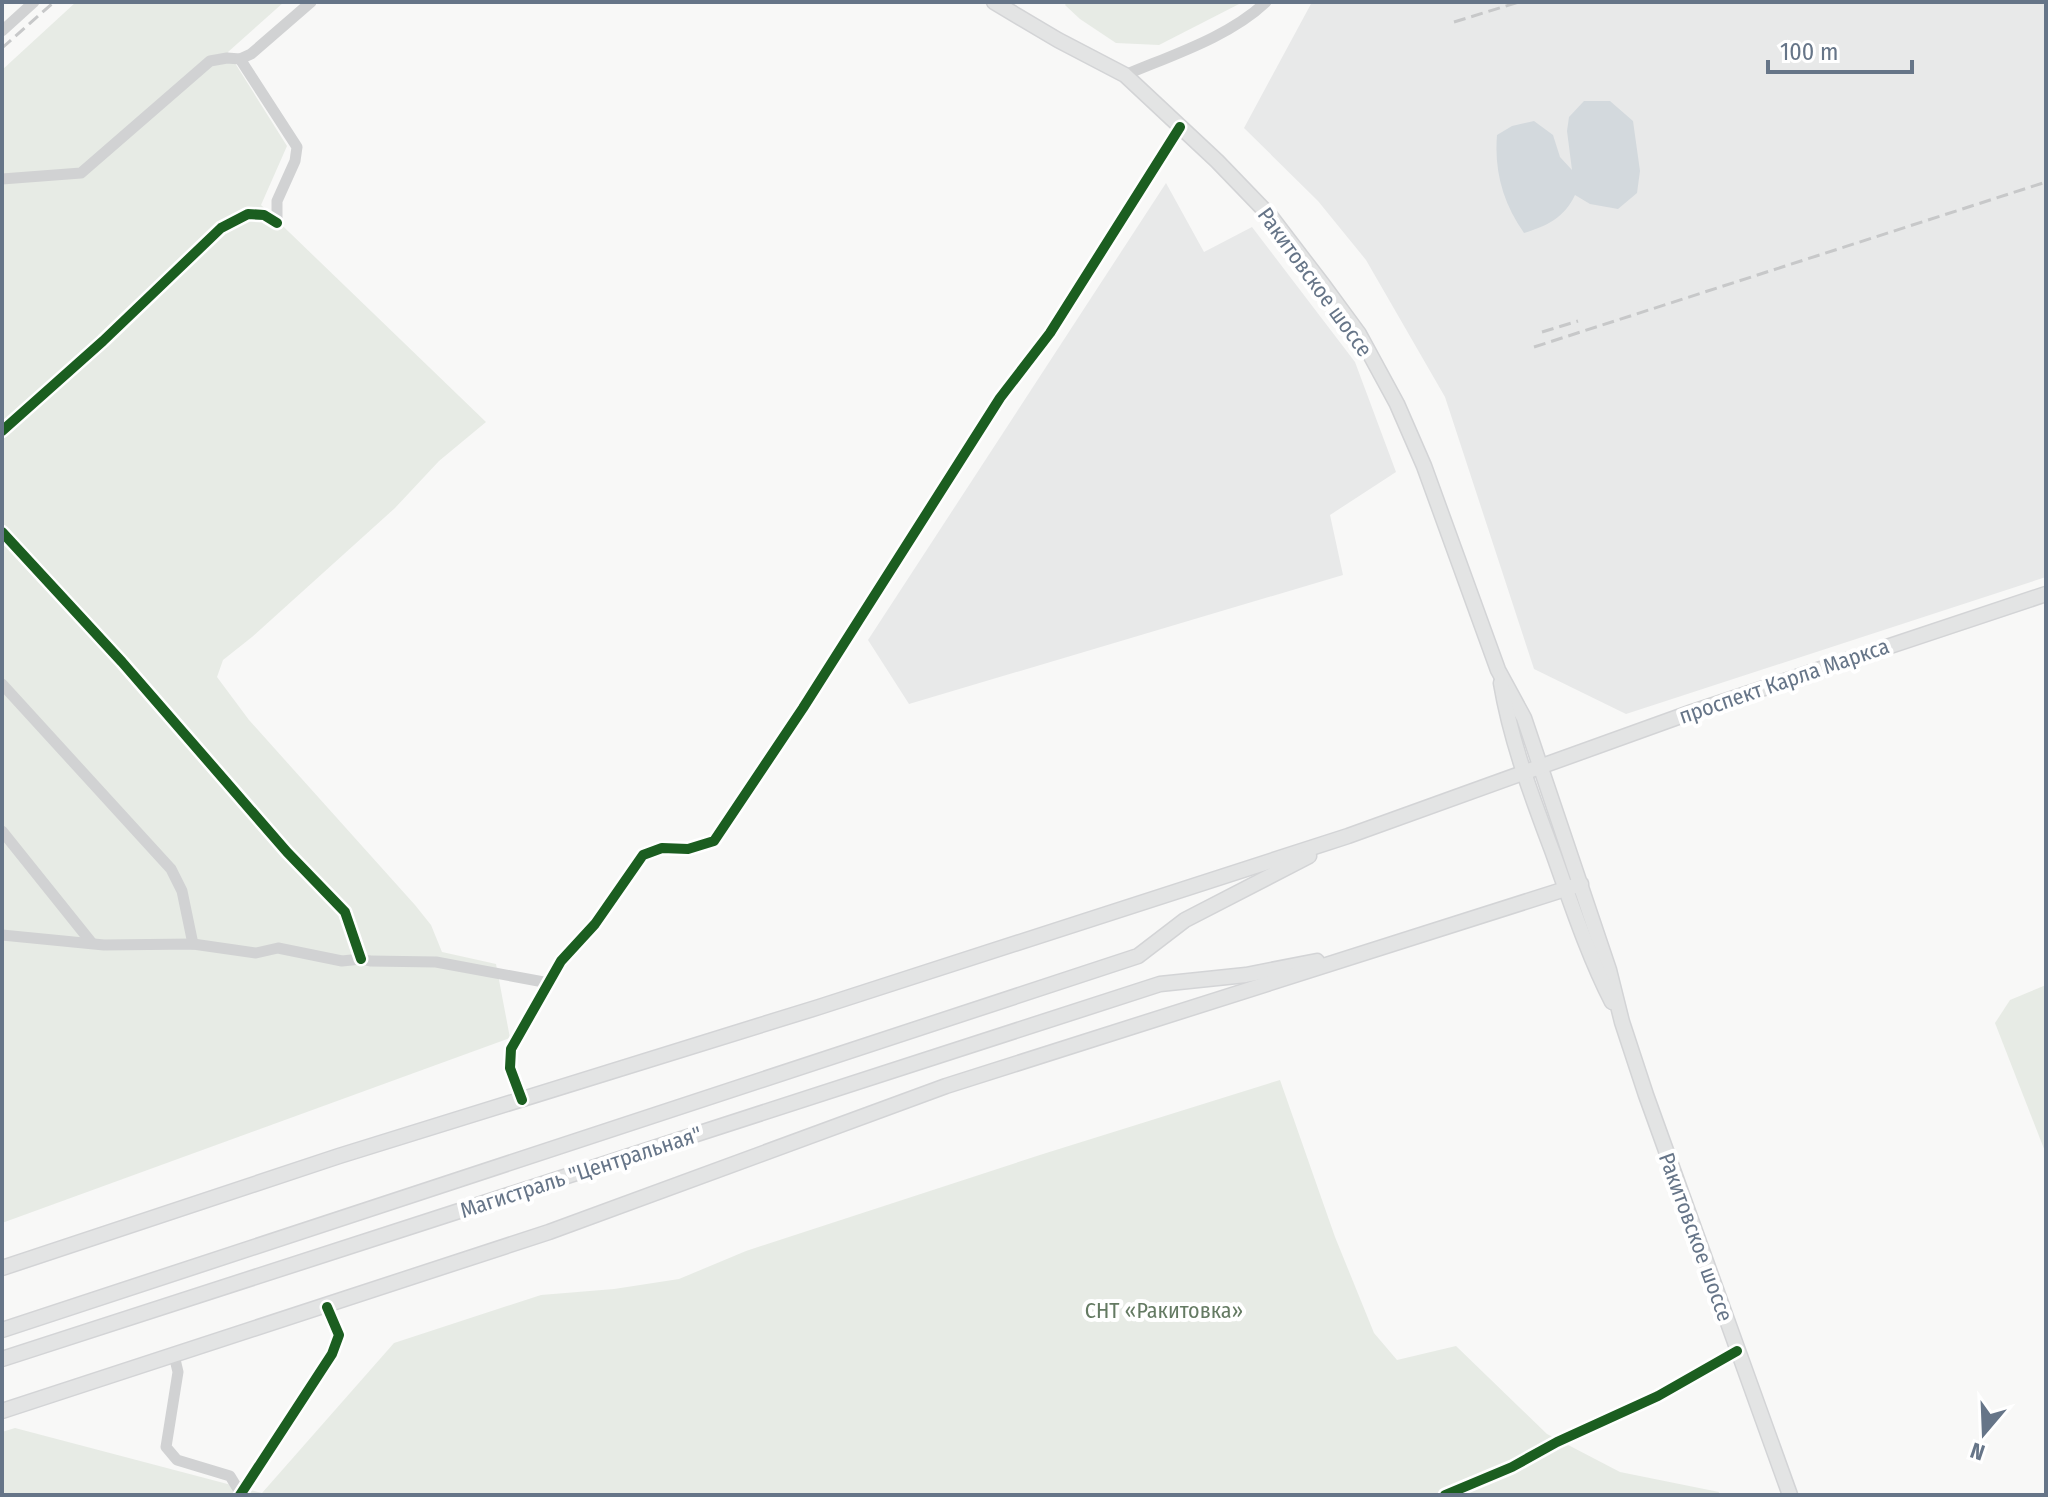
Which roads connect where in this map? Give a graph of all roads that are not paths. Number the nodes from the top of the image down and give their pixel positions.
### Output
1 (34, 2) edge
2 (311, 2) edge
3 (994, 2) edge
4 (1266, 2) edge
5 (2, 31) edge
6 (240, 59) junction
7 (1125, 75) junction
8 (1180, 127) junction
9 (2, 179) edge
10 (2, 431) edge
11 (2, 532) edge
12 (2046, 594) edge
13 (1498, 670) junction
14 (2, 684) edge
15 (1542, 766) junction
16 (1524, 773) junction
17 (2, 831) edge
18 (1348, 836) junction
19 (1581, 884) junction
20 (1565, 889) junction
21 (2, 935) edge
22 (91, 942) junction
23 (193, 944) junction
24 (1383, 949) junction
25 (361, 959) junction
26 (549, 983) junction
27 (1622, 1022) junction
28 (522, 1100) junction
29 (2, 1268) edge
30 (327, 1307) junction
31 (2, 1330) edge
32 (1737, 1351) junction
33 (174, 1355) junction
34 (2, 1359) edge
35 (2, 1411) edge
36 (240, 1494) edge
37 (1445, 1495) edge
38 (1790, 1495) edge

1 - 5 street
2 - 6 street
3 - 7 main road, Ракитовское шоссе
4 - 7 street
6 - 9 street
6 - 10 street
7 - 8 main road, Ракитовское шоссе
8 - 13 main road, Ракитовское шоссе
8 - 26 street
11 - 25 street
12 - 15 main road, проспект Карла Маркса
13 - 15 main road, Ракитовское шоссе
13 - 16 main road, Ракитовское шоссе
14 - 23 street
15 - 16 main road, проспект Карла Маркса
15 - 19 main road, Ракитовское шоссе
16 - 18 main road, проспект Карла Маркса
16 - 20 main road, Ракитовское шоссе
17 - 22 street
18 - 28 main road
18 - 31 main road, Магистраль "Центральная"
19 - 20 main road
19 - 27 main road, Ракитовское шоссе
20 - 24 main road
20 - 27 main road, Ракитовское шоссе
21 - 22 street
22 - 23 street
23 - 25 street
24 - 30 main road
24 - 34 main road, Магистраль "Центральная"
25 - 26 street
26 - 28 street
27 - 32 main road, Ракитовское шоссе
28 - 29 main road
30 - 33 main road
30 - 36 street
32 - 37 street
32 - 38 main road, Ракитовское шоссе
33 - 35 main road
33 - 36 street

